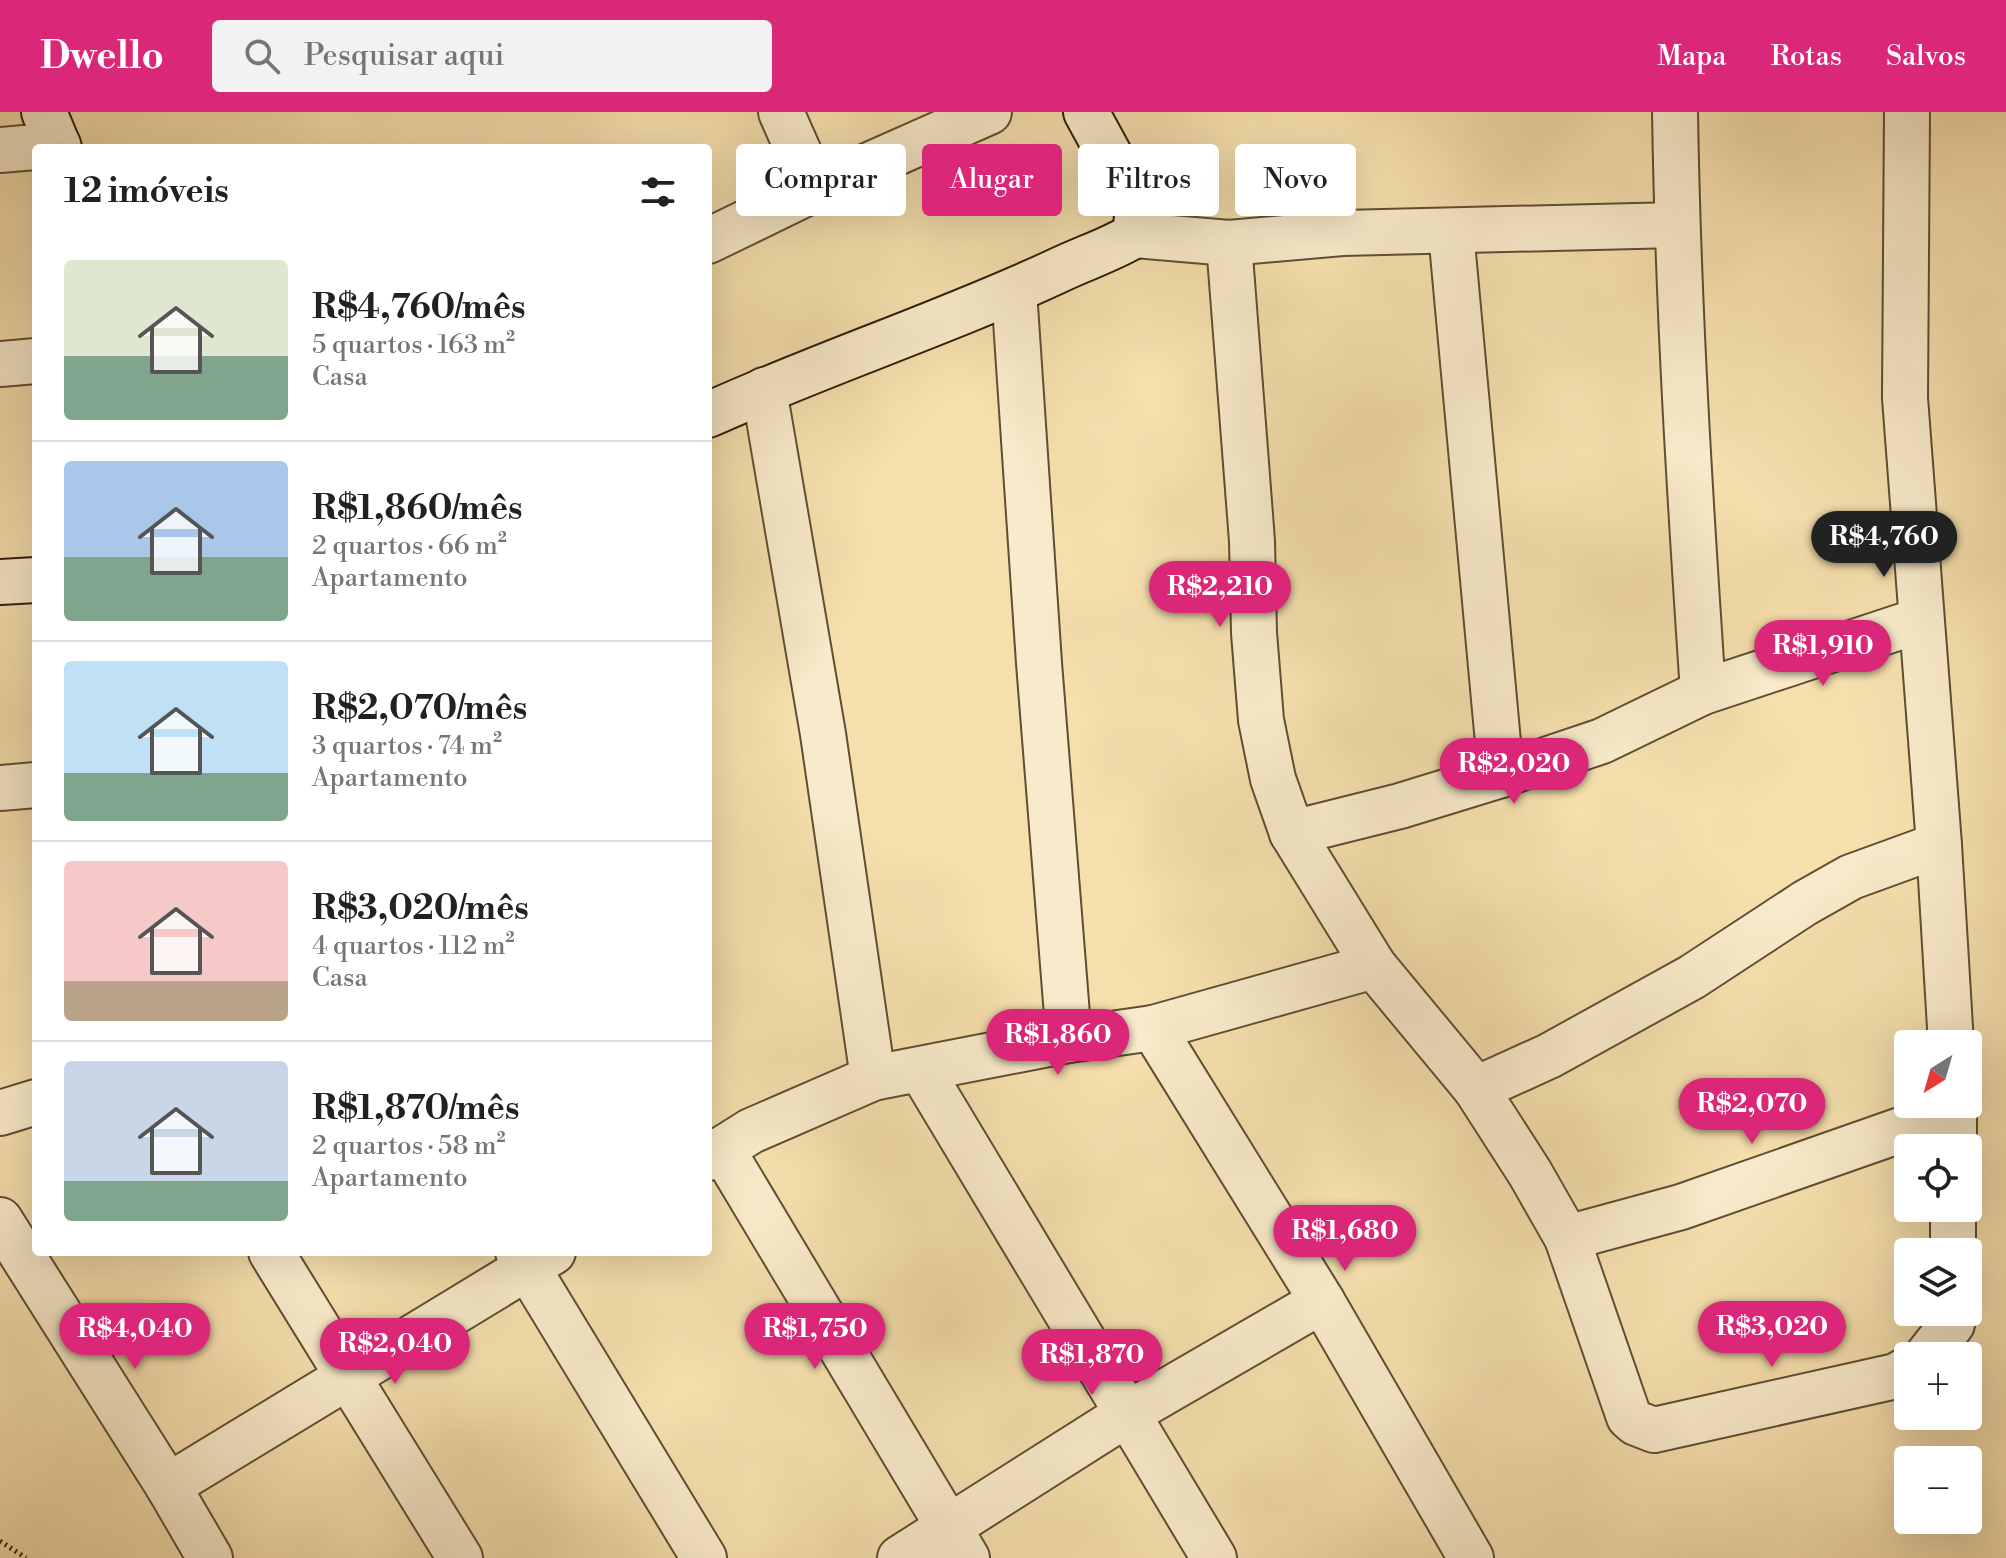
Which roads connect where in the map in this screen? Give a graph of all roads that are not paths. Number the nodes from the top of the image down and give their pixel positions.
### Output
1 (781, 112) edge
2 (989, 112) edge
3 (1086, 112) edge
4 (1675, 112) edge
5 (1907, 112) edge
6 (54, 135) edge
7 (795, 144) edge
8 (906, 149) edge
9 (0, 150) edge
10 (759, 216) edge
11 (1677, 225) junction
12 (1451, 232) junction
13 (1135, 235) junction
14 (712, 239) edge
15 (1229, 243) junction
16 (1014, 291) junction
17 (32, 361) edge
18 (0, 364) edge
19 (764, 390) junction
20 (712, 413) edge
21 (32, 580) edge
22 (0, 582) edge
23 (1921, 620) junction
24 (1703, 692) junction
25 (1501, 775) junction
26 (32, 785) edge
27 (0, 788) edge
28 (1292, 833) junction
29 (1939, 845) junction
30 (1374, 966) junction
31 (1153, 1028) junction
32 (1950, 1030) edge
33 (1069, 1040) junction
34 (921, 1070) junction
35 (873, 1078) junction
36 (1476, 1089) junction
37 (32, 1103) edge
38 (0, 1113) edge
39 (1954, 1121) edge
40 (722, 1138) edge
41 (0, 1220) edge
42 (1567, 1238) junction
43 (274, 1256) edge
44 (533, 1257) edge
45 (1322, 1301) junction
46 (1950, 1326) edge
47 (1938, 1342) edge
48 (349, 1375) junction
49 (1894, 1376) edge
50 (1127, 1414) junction
51 (168, 1486) junction
52 (958, 1543) edge
53 (210, 1558) edge
54 (460, 1558) edge
55 (704, 1558) edge
56 (900, 1558) edge
57 (1214, 1558) edge
58 (1471, 1558) edge

1 - 7 street
2 - 8 street
3 - 13 street
4 - 11 street
5 - 23 street
6 - 9 street
10 - 14 street
11 - 12 street
11 - 24 street
12 - 15 street
12 - 25 street
13 - 15 street
13 - 16 street
15 - 28 street
16 - 19 street
16 - 33 street
17 - 18 street
19 - 20 street
19 - 35 street
21 - 22 street
23 - 24 street
23 - 29 street
24 - 25 street
25 - 28 street
26 - 27 street
28 - 30 street
29 - 32 street
29 - 36 street
30 - 31 street
30 - 36 street
31 - 33 street
31 - 45 street
33 - 34 street
34 - 35 street
34 - 50 street
35 - 40 street
36 - 42 street
37 - 38 street
39 - 42 street
40 - 52 street
41 - 51 street
42 - 49 street
43 - 48 street
44 - 48 street
44 - 55 street
45 - 50 street
45 - 58 street
46 - 47 street
48 - 51 street
48 - 54 street
50 - 52 street
50 - 57 street
51 - 53 street
52 - 56 street

